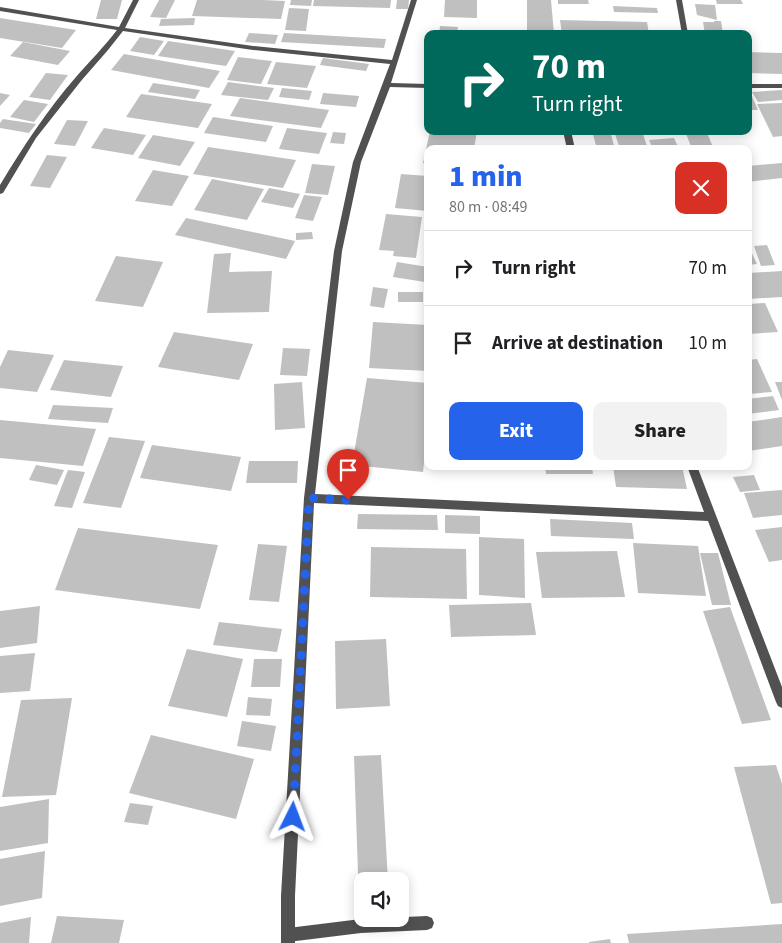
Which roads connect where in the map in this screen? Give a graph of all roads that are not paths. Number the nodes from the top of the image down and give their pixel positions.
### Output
1 (136, 0) edge
2 (414, 0) edge
3 (679, 0) edge
4 (0, 8) edge
5 (121, 29) junction
6 (684, 30) edge
7 (396, 62) junction
8 (387, 85) junction
9 (424, 86) edge
10 (752, 86) edge
11 (782, 86) edge
12 (0, 191) edge
13 (693, 470) edge
14 (309, 498) junction
15 (711, 517) junction
16 (782, 702) edge
17 (427, 923) dead end
18 (288, 939) edge

1 - 5 street
2 - 7 street
3 - 6 street
4 - 5 street
5 - 7 street
5 - 12 street
7 - 8 street
8 - 9 street
8 - 14 street
10 - 11 street
13 - 15 street
14 - 15 street
14 - 18 street
15 - 16 street
17 - 18 street

